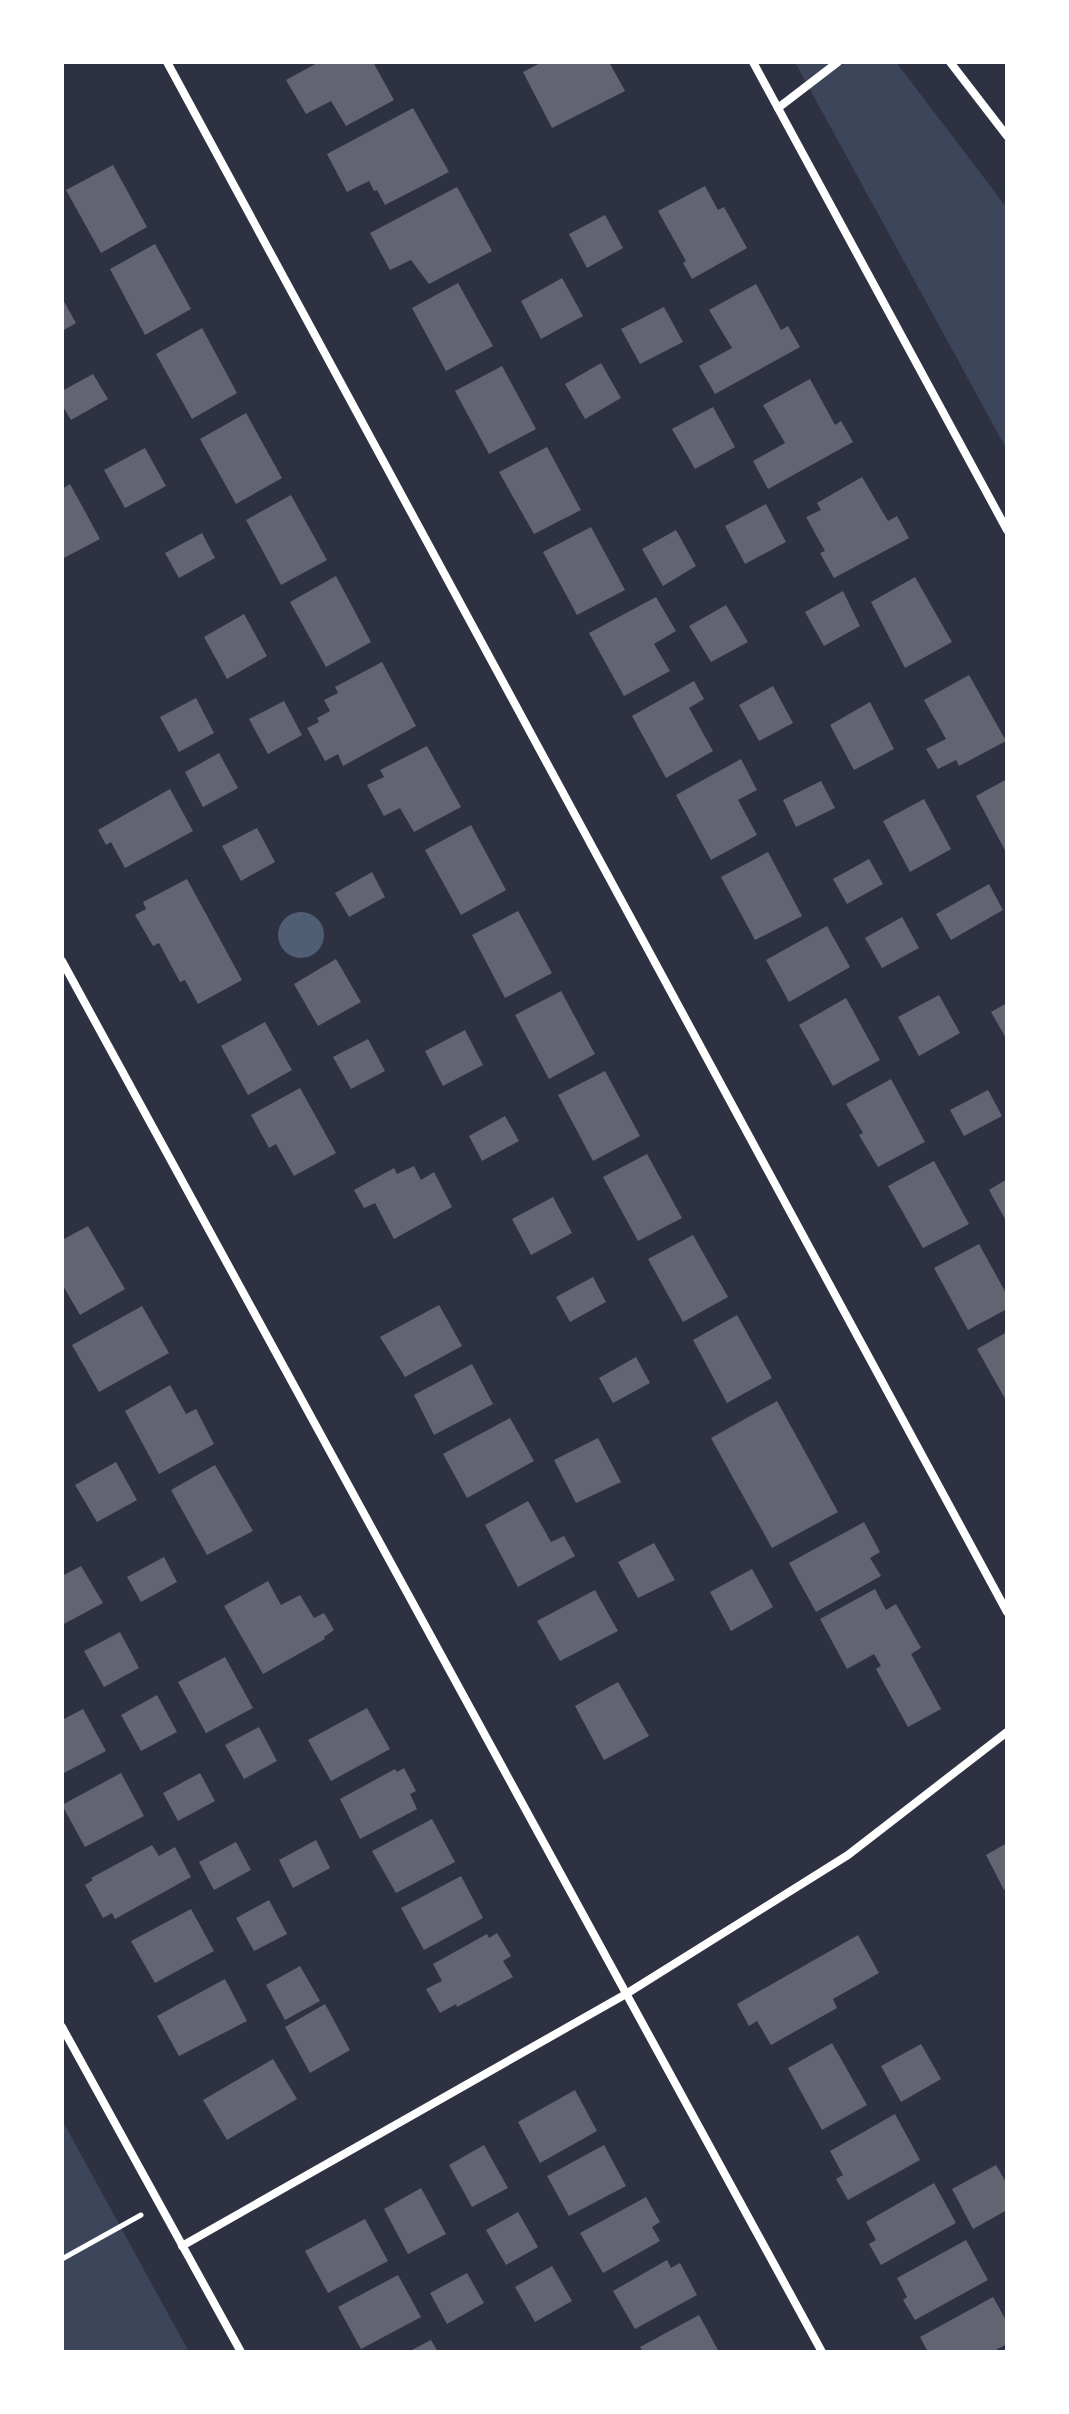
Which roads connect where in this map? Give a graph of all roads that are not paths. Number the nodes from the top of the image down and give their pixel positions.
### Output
1 (167, 62) edge
2 (753, 62) edge
3 (838, 62) edge
4 (950, 62) edge
5 (778, 108) junction
6 (1007, 136) edge
7 (1007, 530) edge
8 (62, 961) edge
9 (1007, 1612) edge
10 (1007, 1732) edge
11 (626, 1994) junction
12 (62, 2027) edge
13 (182, 2246) junction
14 (241, 2352) edge
15 (822, 2352) edge

1 - 9 street
2 - 5 street
3 - 5 street
4 - 6 street
5 - 7 street
8 - 11 street
10 - 11 street
11 - 13 street
11 - 15 street
12 - 13 street
13 - 14 street

